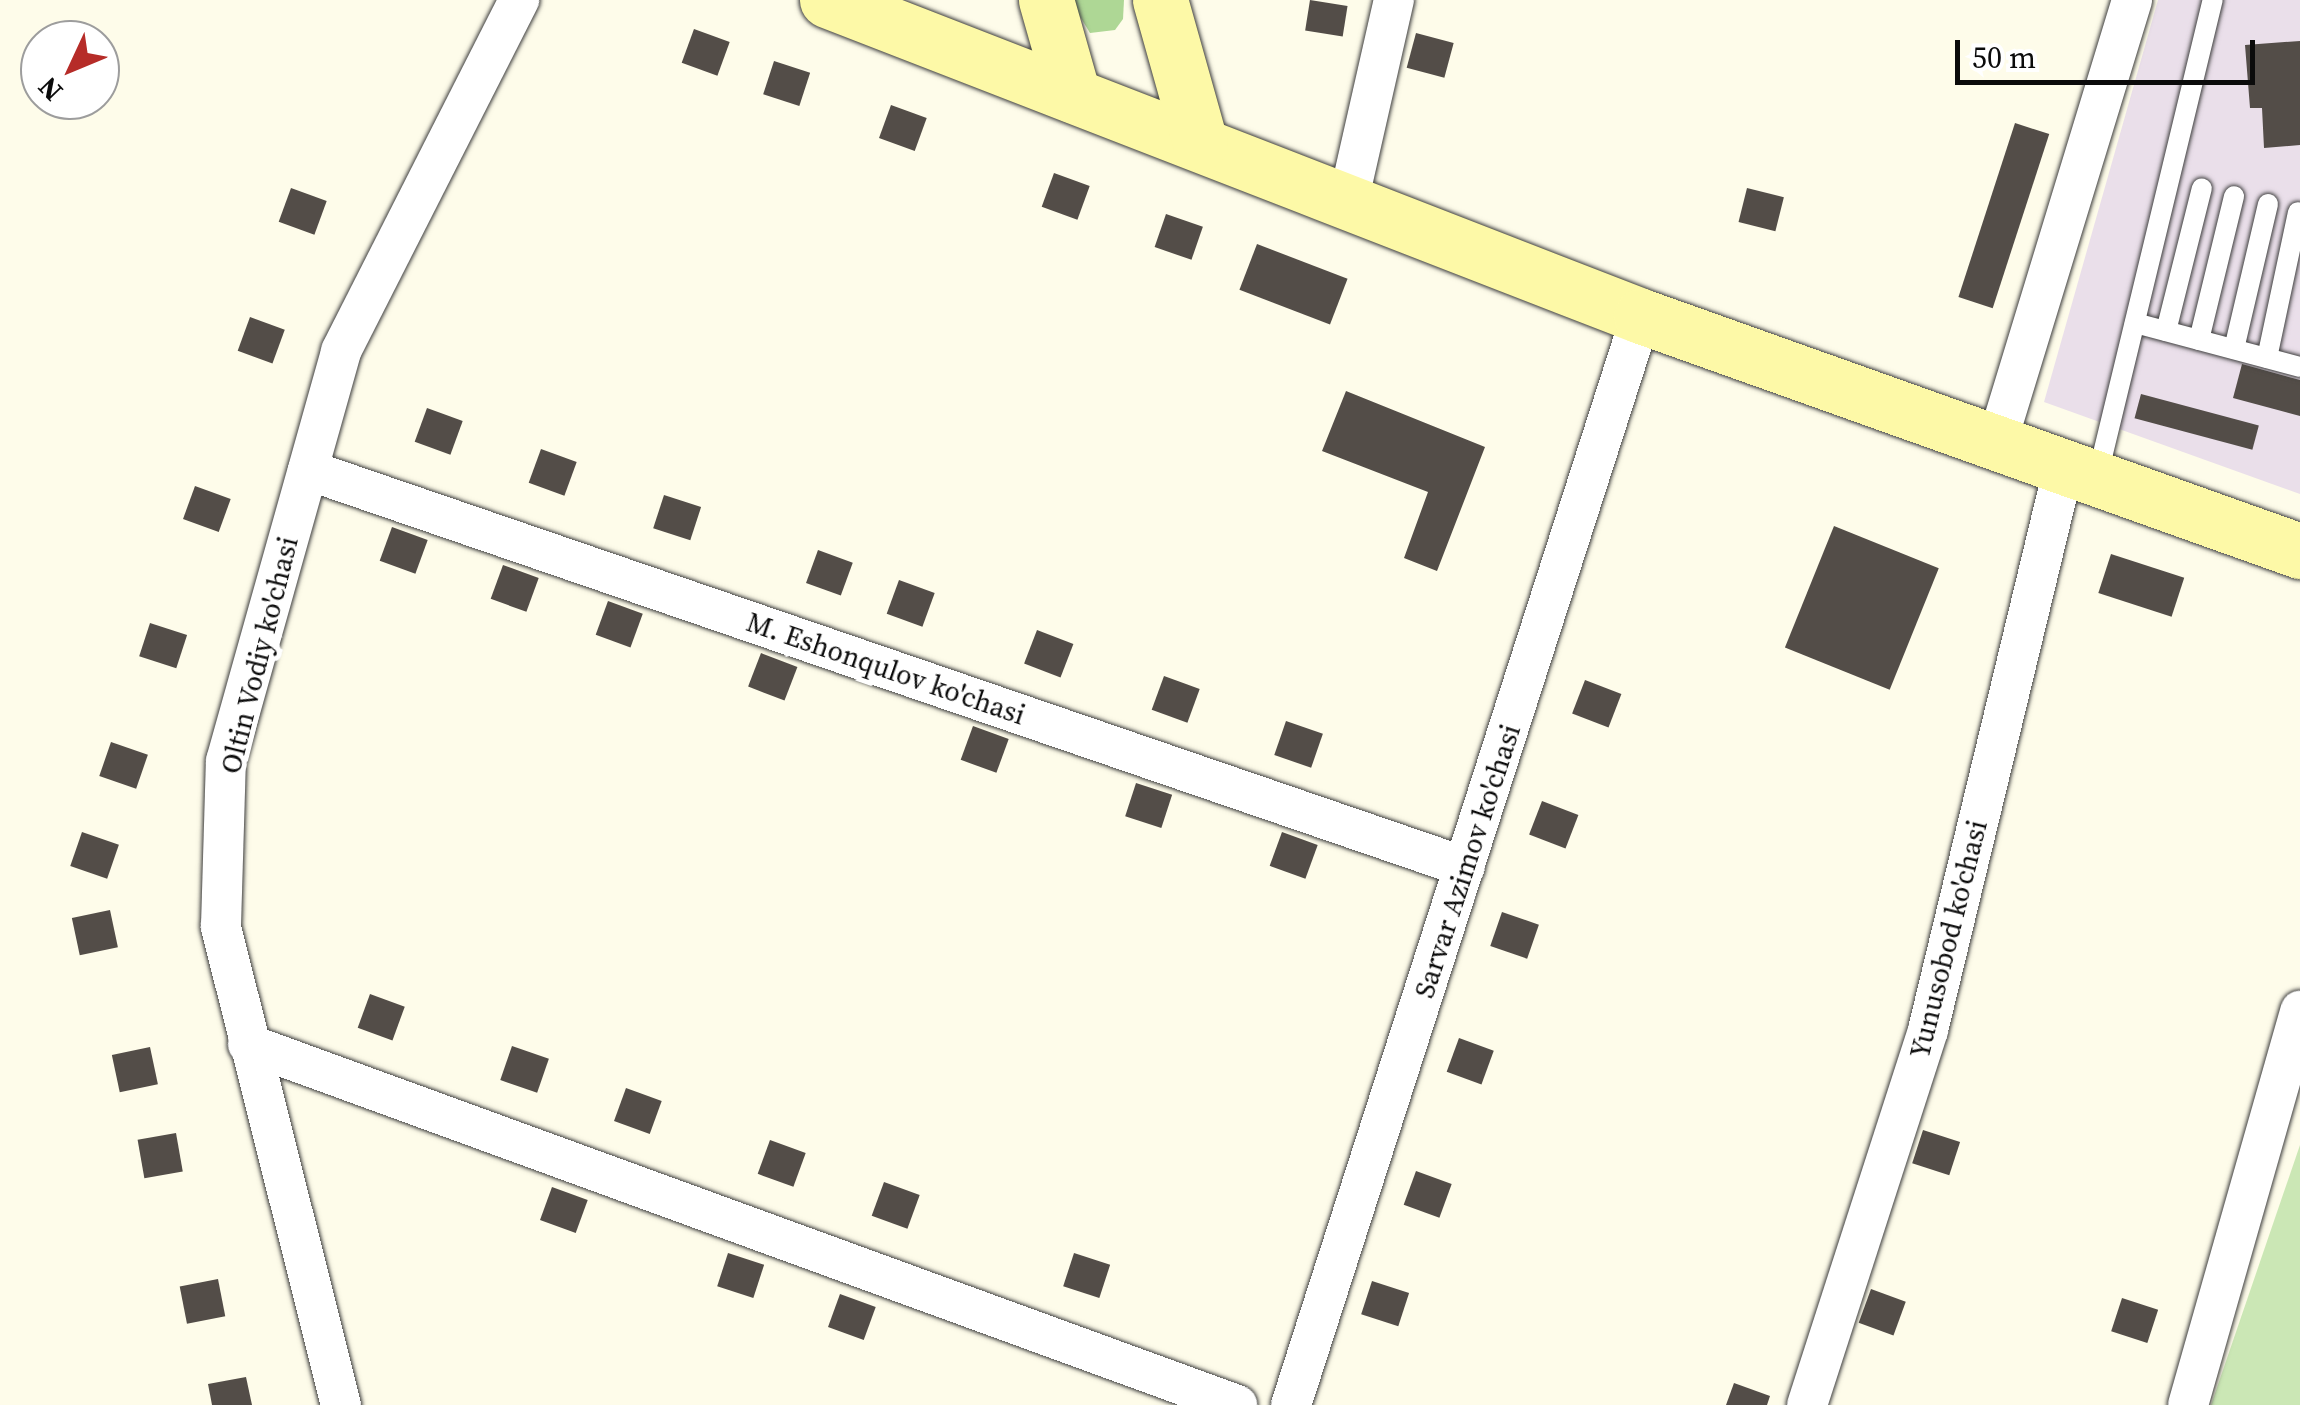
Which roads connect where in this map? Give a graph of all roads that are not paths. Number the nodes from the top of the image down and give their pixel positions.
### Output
1 (518, 0) edge
2 (827, 0) edge
3 (1046, 0) edge
4 (1160, 0) edge
5 (1394, 0) edge
6 (2132, 0) edge
7 (2214, 0) edge
8 (1074, 95) junction
9 (1200, 142) junction
10 (2171, 182) junction
11 (2202, 188) junction
12 (2234, 196) junction
13 (1348, 202) junction
14 (2268, 204) junction
15 (2299, 212) edge
16 (1641, 316) junction
17 (2135, 323) junction
18 (2166, 331) junction
19 (2200, 340) junction
20 (2234, 349) junction
21 (2267, 358) junction
22 (2300, 367) edge
23 (1997, 442) junction
24 (308, 470) junction
25 (2080, 473) junction
26 (2300, 551) edge
27 (1465, 867) junction
28 (2300, 1011) edge
29 (248, 1044) junction
30 (340, 1405) edge
31 (1236, 1405) edge
32 (1291, 1405) edge
33 (1807, 1405) edge
34 (2188, 1405) edge

1 - 24 street, Oltin Vodiy ko'chasi
2 - 8 main road
3 - 8 main road
4 - 9 main road
5 - 13 street
6 - 23 street
7 - 10 lane
8 - 9 main road
9 - 13 main road
10 - 11 lane
10 - 17 lane
11 - 12 lane
11 - 18 lane
12 - 14 lane
12 - 19 lane
13 - 16 main road
14 - 15 lane
14 - 20 lane
15 - 21 lane
16 - 23 main road
16 - 27 street, Sarvar Azimov ko'chasi
17 - 18 lane
17 - 25 lane
18 - 19 lane
19 - 20 lane
20 - 21 lane
21 - 22 lane
23 - 25 main road
24 - 27 street, M. Eshonqulov ko'chasi
24 - 29 street, Oltin Vodiy ko'chasi
25 - 26 main road
25 - 33 street, Yunusobod ko'chasi
27 - 32 street, Sarvar Azimov ko'chasi
28 - 34 street
29 - 30 street, Oltin Vodiy ko'chasi
29 - 31 street

